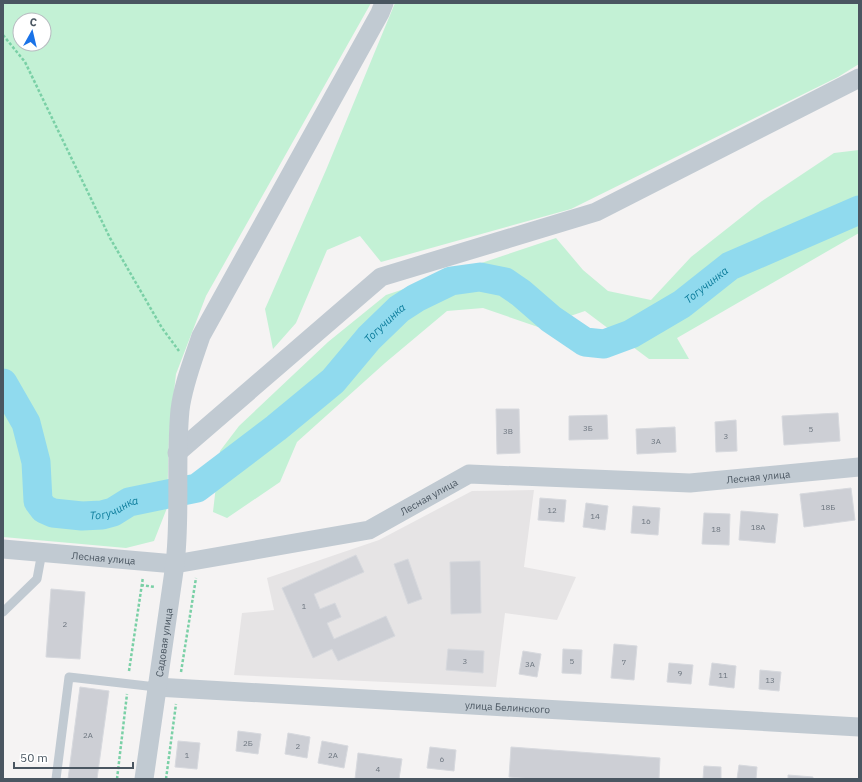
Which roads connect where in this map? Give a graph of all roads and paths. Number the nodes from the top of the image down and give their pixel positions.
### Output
1 (384, 3) edge
2 (3, 35) edge
3 (859, 78) edge
4 (191, 367) junction
5 (177, 454) junction
6 (859, 467) edge
7 (3, 549) edge
8 (42, 552) junction
9 (199, 560) junction
10 (145, 561) junction
11 (175, 564) junction
12 (3, 612) edge
13 (128, 684) junction
14 (156, 687) junction
15 (179, 689) junction
16 (859, 727) edge
17 (56, 779) edge
18 (117, 779) edge
19 (144, 779) edge
20 (166, 779) edge

1 - 4 street, Садовая улица
2 - 4 path
3 - 5 street
4 - 5 street, Садовая улица
5 - 11 street, Садовая улица
6 - 9 street, Лесная улица
7 - 8 street, Лесная улица
8 - 10 street, Лесная улица
8 - 12 lane
9 - 11 street, Лесная улица
9 - 15 path
10 - 11 street, Лесная улица
10 - 13 path
11 - 14 street, Садовая улица
13 - 14 lane
13 - 17 lane
13 - 18 path
14 - 15 street, улица Белинского
14 - 19 street, Садовая улица
15 - 16 street, улица Белинского
15 - 20 path

